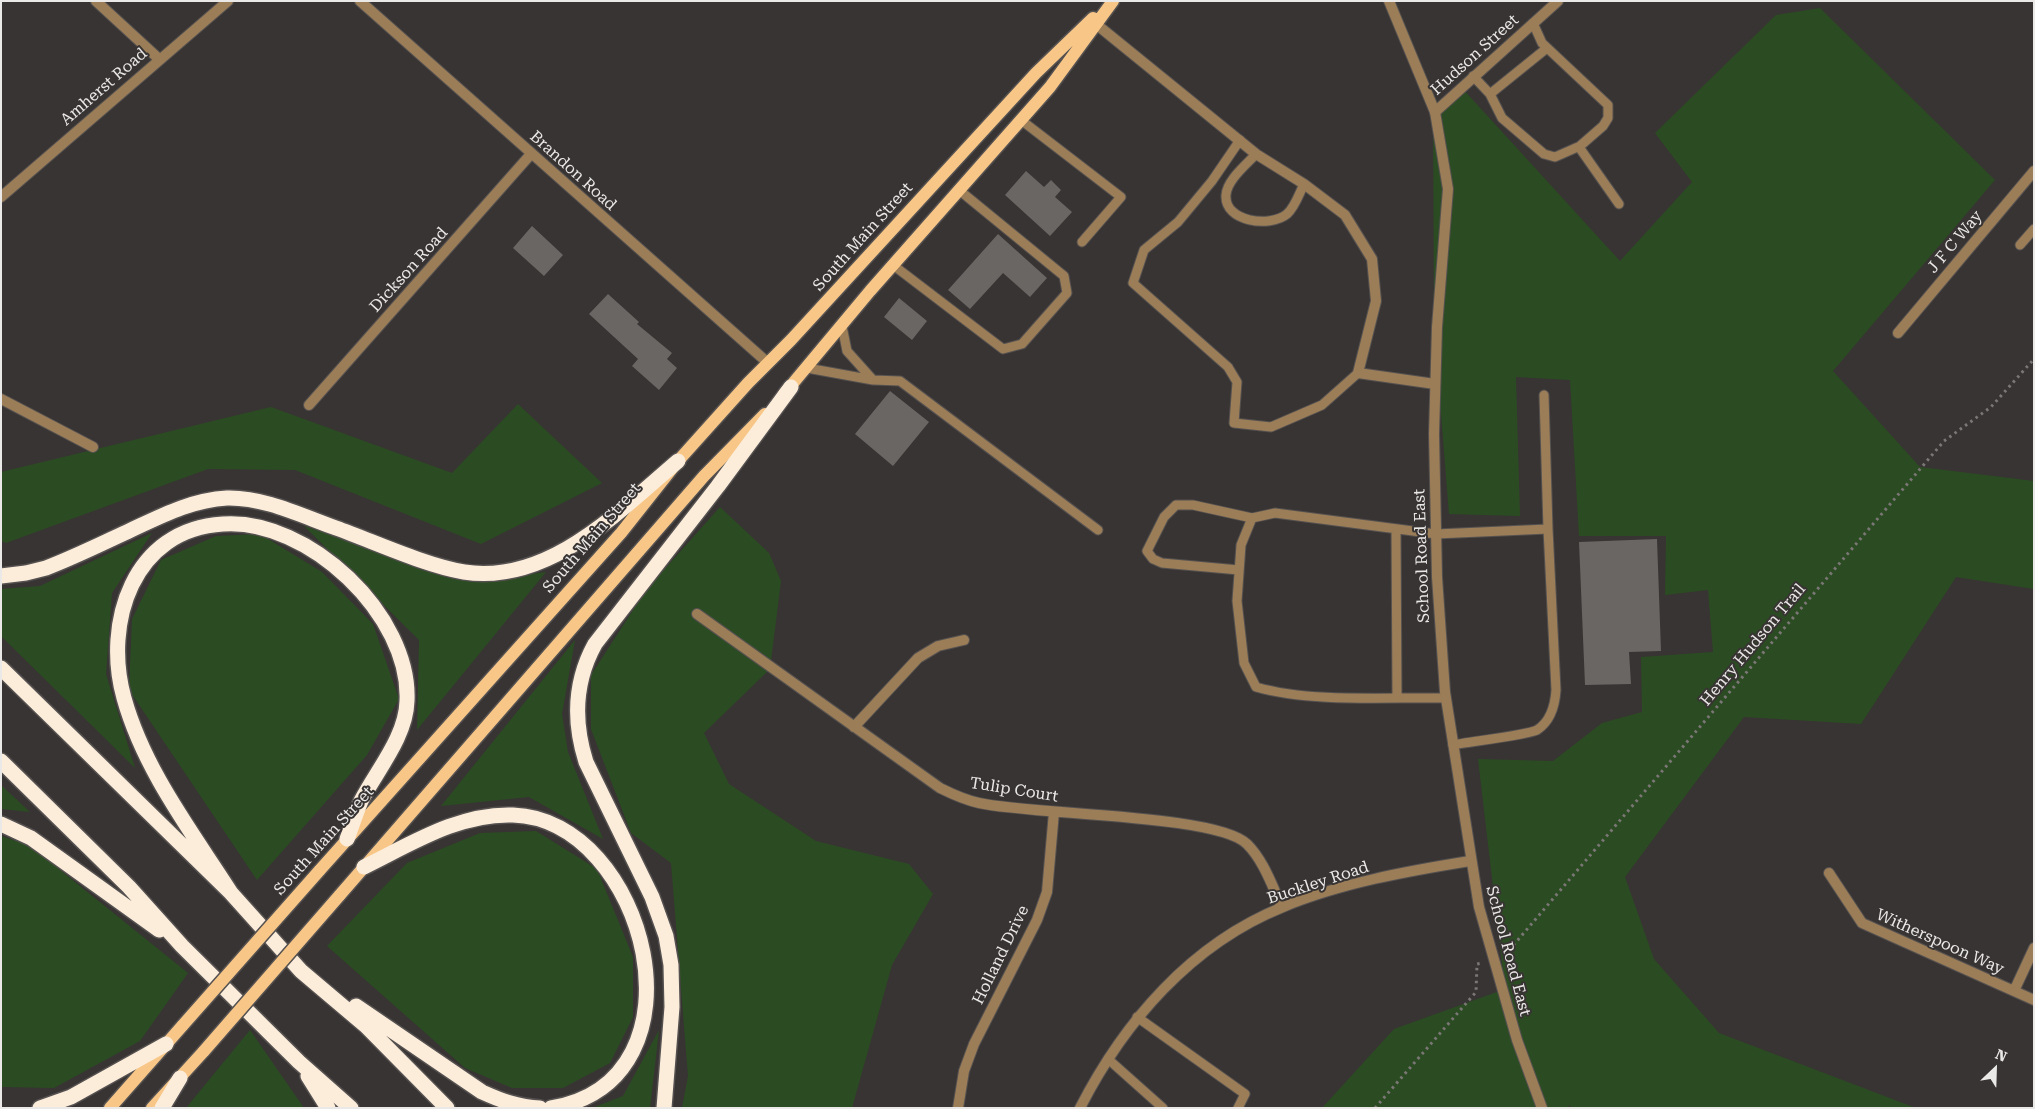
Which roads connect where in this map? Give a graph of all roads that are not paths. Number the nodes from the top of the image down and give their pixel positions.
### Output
1 (96, 1) edge
2 (228, 1) edge
3 (360, 1) edge
4 (1112, 1) edge
5 (1389, 1) edge
6 (1558, 1) edge
7 (1533, 23) junction
8 (1096, 24) junction
9 (1548, 48) junction
10 (160, 59) junction
11 (1473, 76) junction
12 (1490, 94) junction
13 (1435, 112) junction
14 (1021, 120) junction
15 (1240, 140) junction
16 (1579, 147) junction
17 (531, 154) junction
18 (1256, 154) junction
19 (2034, 171) edge
20 (1304, 184) junction
21 (959, 190) junction
22 (1, 197) edge
23 (1619, 204) dead end
24 (2034, 229) edge
25 (1082, 242) dead end
26 (2020, 245) dead end
27 (893, 264) junction
28 (842, 326) junction
29 (1898, 333) dead end
30 (768, 363) junction
31 (807, 368) junction
32 (1358, 373) junction
33 (873, 380) junction
34 (1435, 384) junction
35 (791, 387) junction
36 (1544, 395) dead end
37 (1, 399) edge
38 (309, 405) dead end
39 (92, 447) dead end
40 (678, 461) junction
41 (1252, 518) junction
42 (1396, 529) junction
43 (1548, 529) junction
44 (1098, 530) dead end
45 (1436, 534) junction
46 (1239, 570) junction
47 (1, 576) edge
48 (697, 614) dead end
49 (964, 640) dead end
50 (1, 668) edge
51 (1397, 697) junction
52 (1446, 698) junction
53 (854, 727) junction
54 (1453, 745) junction
55 (1, 761) edge
56 (1054, 812) junction
57 (1, 824) edge
58 (347, 839) junction
59 (1470, 861) junction
60 (364, 867) junction
61 (1829, 873) dead end
62 (231, 893) junction
63 (1282, 907) junction
64 (182, 946) junction
65 (2034, 948) edge
66 (301, 971) junction
67 (2014, 991) junction
68 (2034, 1000) edge
69 (1137, 1017) junction
70 (166, 1044) junction
71 (1108, 1059) junction
72 (299, 1062) junction
73 (180, 1078) junction
74 (40, 1108) edge
75 (110, 1108) edge
76 (152, 1108) edge
77 (162, 1108) edge
78 (328, 1108) edge
79 (351, 1108) edge
80 (447, 1108) edge
81 (540, 1108) edge
82 (551, 1108) edge
83 (664, 1108) edge
84 (958, 1108) edge
85 (1080, 1108) edge
86 (1163, 1108) edge
87 (1238, 1108) edge
88 (1542, 1108) edge

1 - 10 street
2 - 10 street, Amherst Road
3 - 17 street, Brandon Road
4 - 8 main road, South Main Street
4 - 30 main road, South Main Street
5 - 13 street, School Road East
6 - 7 street, Hudson Street
7 - 9 lane
7 - 11 street, Hudson Street
8 - 14 main road, South Main Street
8 - 15 street
9 - 12 lane
9 - 16 lane
10 - 22 street, Amherst Road
11 - 12 lane
11 - 13 street, Hudson Street
12 - 16 lane
13 - 34 street, School Road East
14 - 21 main road, South Main Street
14 - 25 lane
15 - 18 street
15 - 32 lane
16 - 23 lane
17 - 30 street, Brandon Road
17 - 38 street, Dickson Road
18 - 20 street
18 - 20 lane
19 - 29 street, J F C Way
20 - 32 street
21 - 27 main road, South Main Street
21 - 27 lane
24 - 26 lane
27 - 28 main road, South Main Street
28 - 31 main road, South Main Street
28 - 33 lane
30 - 40 main road, South Main Street
31 - 33 lane
31 - 35 main road, South Main Street
32 - 34 street
33 - 44 lane
34 - 45 street, School Road East
35 - 60 main road, South Main Street
35 - 83 highway
36 - 43 lane
37 - 39 street
40 - 47 highway
40 - 58 main road, South Main Street
41 - 42 lane
41 - 46 lane
41 - 46 lane
42 - 45 lane
42 - 51 lane
43 - 45 lane
43 - 54 lane
45 - 52 street, School Road East
46 - 51 lane
48 - 53 street, Tulip Court
49 - 53 street
50 - 62 highway
51 - 52 lane
52 - 54 street, School Road East
53 - 56 street, Tulip Court
54 - 59 street, School Road East
55 - 64 highway
56 - 63 street, Tulip Court
56 - 84 street, Holland Drive
57 - 64 highway
58 - 62 highway
58 - 70 main road, South Main Street, bridge
59 - 63 street, Buckley Road
59 - 88 street, School Road East
60 - 73 main road, South Main Street, bridge
60 - 82 highway
61 - 67 street, Witherspoon Way
62 - 66 highway
63 - 69 street, Buckley Road
64 - 72 highway
65 - 67 street
66 - 80 highway
66 - 81 highway
67 - 68 street, Witherspoon Way
69 - 71 street, Buckley Road
69 - 87 lane
70 - 74 highway
70 - 75 main road, South Main Street
71 - 85 street, Buckley Road
71 - 86 lane
72 - 78 highway
72 - 79 highway
73 - 76 main road, South Main Street
73 - 77 highway

